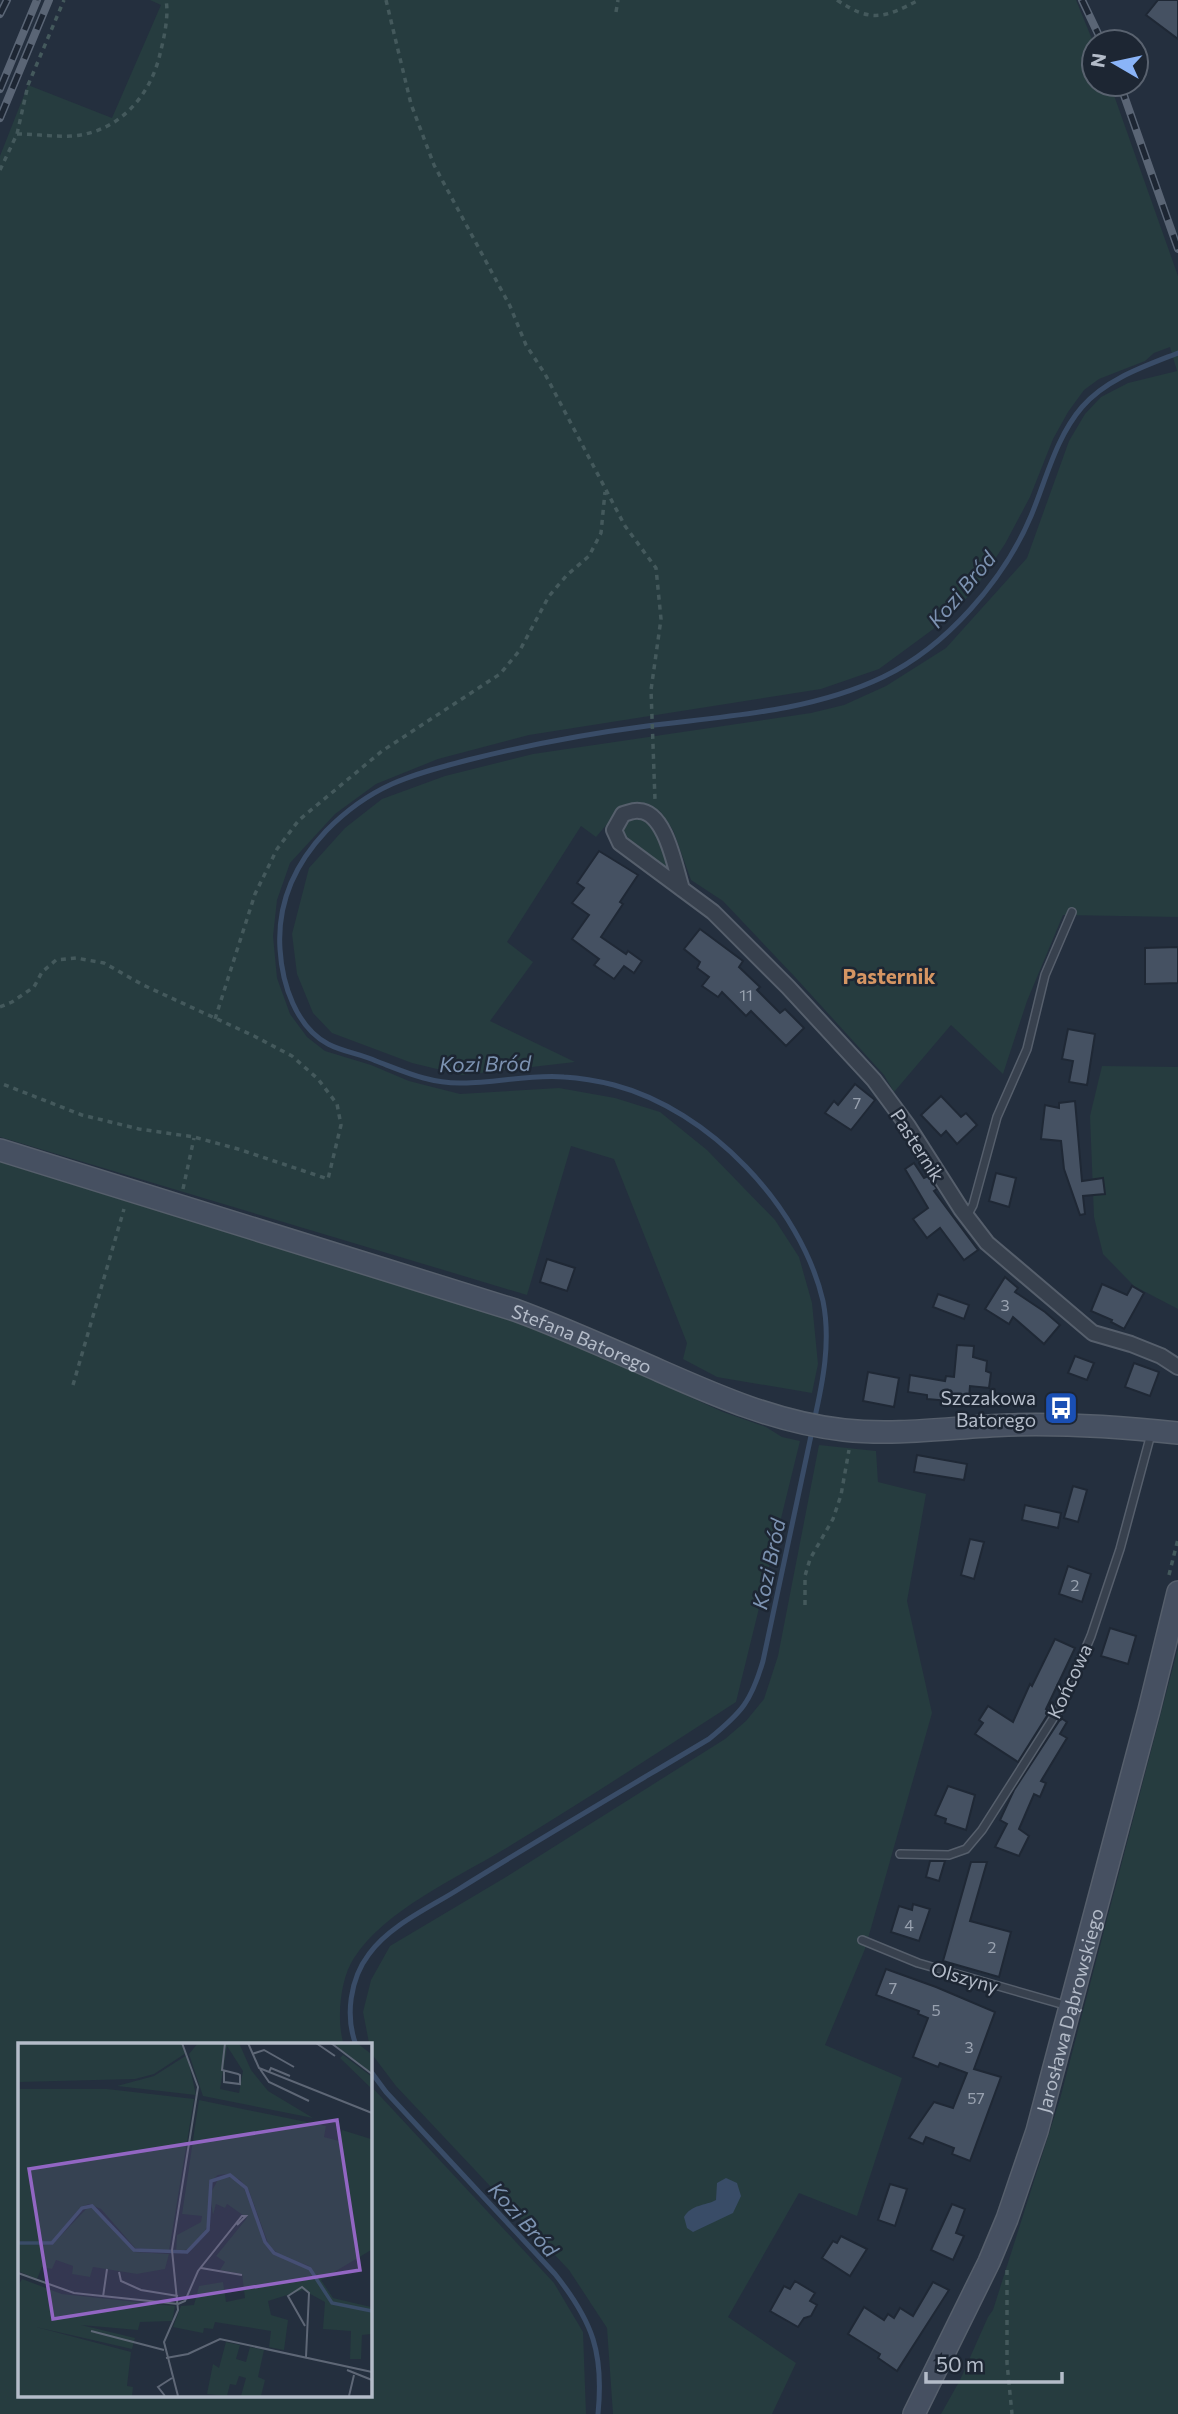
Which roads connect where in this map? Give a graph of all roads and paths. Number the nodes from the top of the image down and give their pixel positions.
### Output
1 (64, 0) edge
2 (166, 0) edge
3 (386, 0) edge
4 (618, 0) edge
5 (837, 0) edge
6 (919, 0) edge
7 (616, 12) dead end
8 (17, 134) junction
9 (0, 170) edge
10 (605, 489) junction
11 (655, 817) junction
12 (682, 889) junction
13 (1072, 912) dead end
14 (0, 1006) edge
15 (215, 1019) junction
16 (0, 1083) edge
17 (194, 1138) junction
18 (0, 1150) edge
19 (130, 1190) junction
20 (179, 1205) junction
21 (966, 1216) junction
22 (1178, 1367) edge
23 (73, 1385) dead end
24 (847, 1430) junction
25 (1152, 1430) junction
26 (1178, 1433) edge
27 (1178, 1592) edge
28 (804, 1605) dead end
29 (900, 1854) dead end
30 (862, 1940) dead end
31 (1069, 2006) junction
32 (1007, 2258) dead end
33 (914, 2414) edge
34 (1012, 2414) edge

1 - 8 path
2 - 8 path
3 - 10 path
4 - 7 path
5 - 6 path
8 - 9 path
10 - 11 path
10 - 15 path
11 - 12 street
11 - 12 street, Pasternik
12 - 21 street, Pasternik
13 - 21 lane
14 - 15 path
15 - 17 path
16 - 17 path
17 - 20 path
18 - 19 street, Stefana Batorego
19 - 20 street, Stefana Batorego
19 - 23 path
20 - 24 street, Stefana Batorego
21 - 22 street, Pasternik
24 - 25 street, Stefana Batorego
24 - 28 path
25 - 26 street, Stefana Batorego
25 - 29 lane, Końcowa
27 - 31 street, Jarosława Dąbrowskiego
30 - 31 lane, Olszyny
31 - 33 street, Jarosława Dąbrowskiego
32 - 34 path

